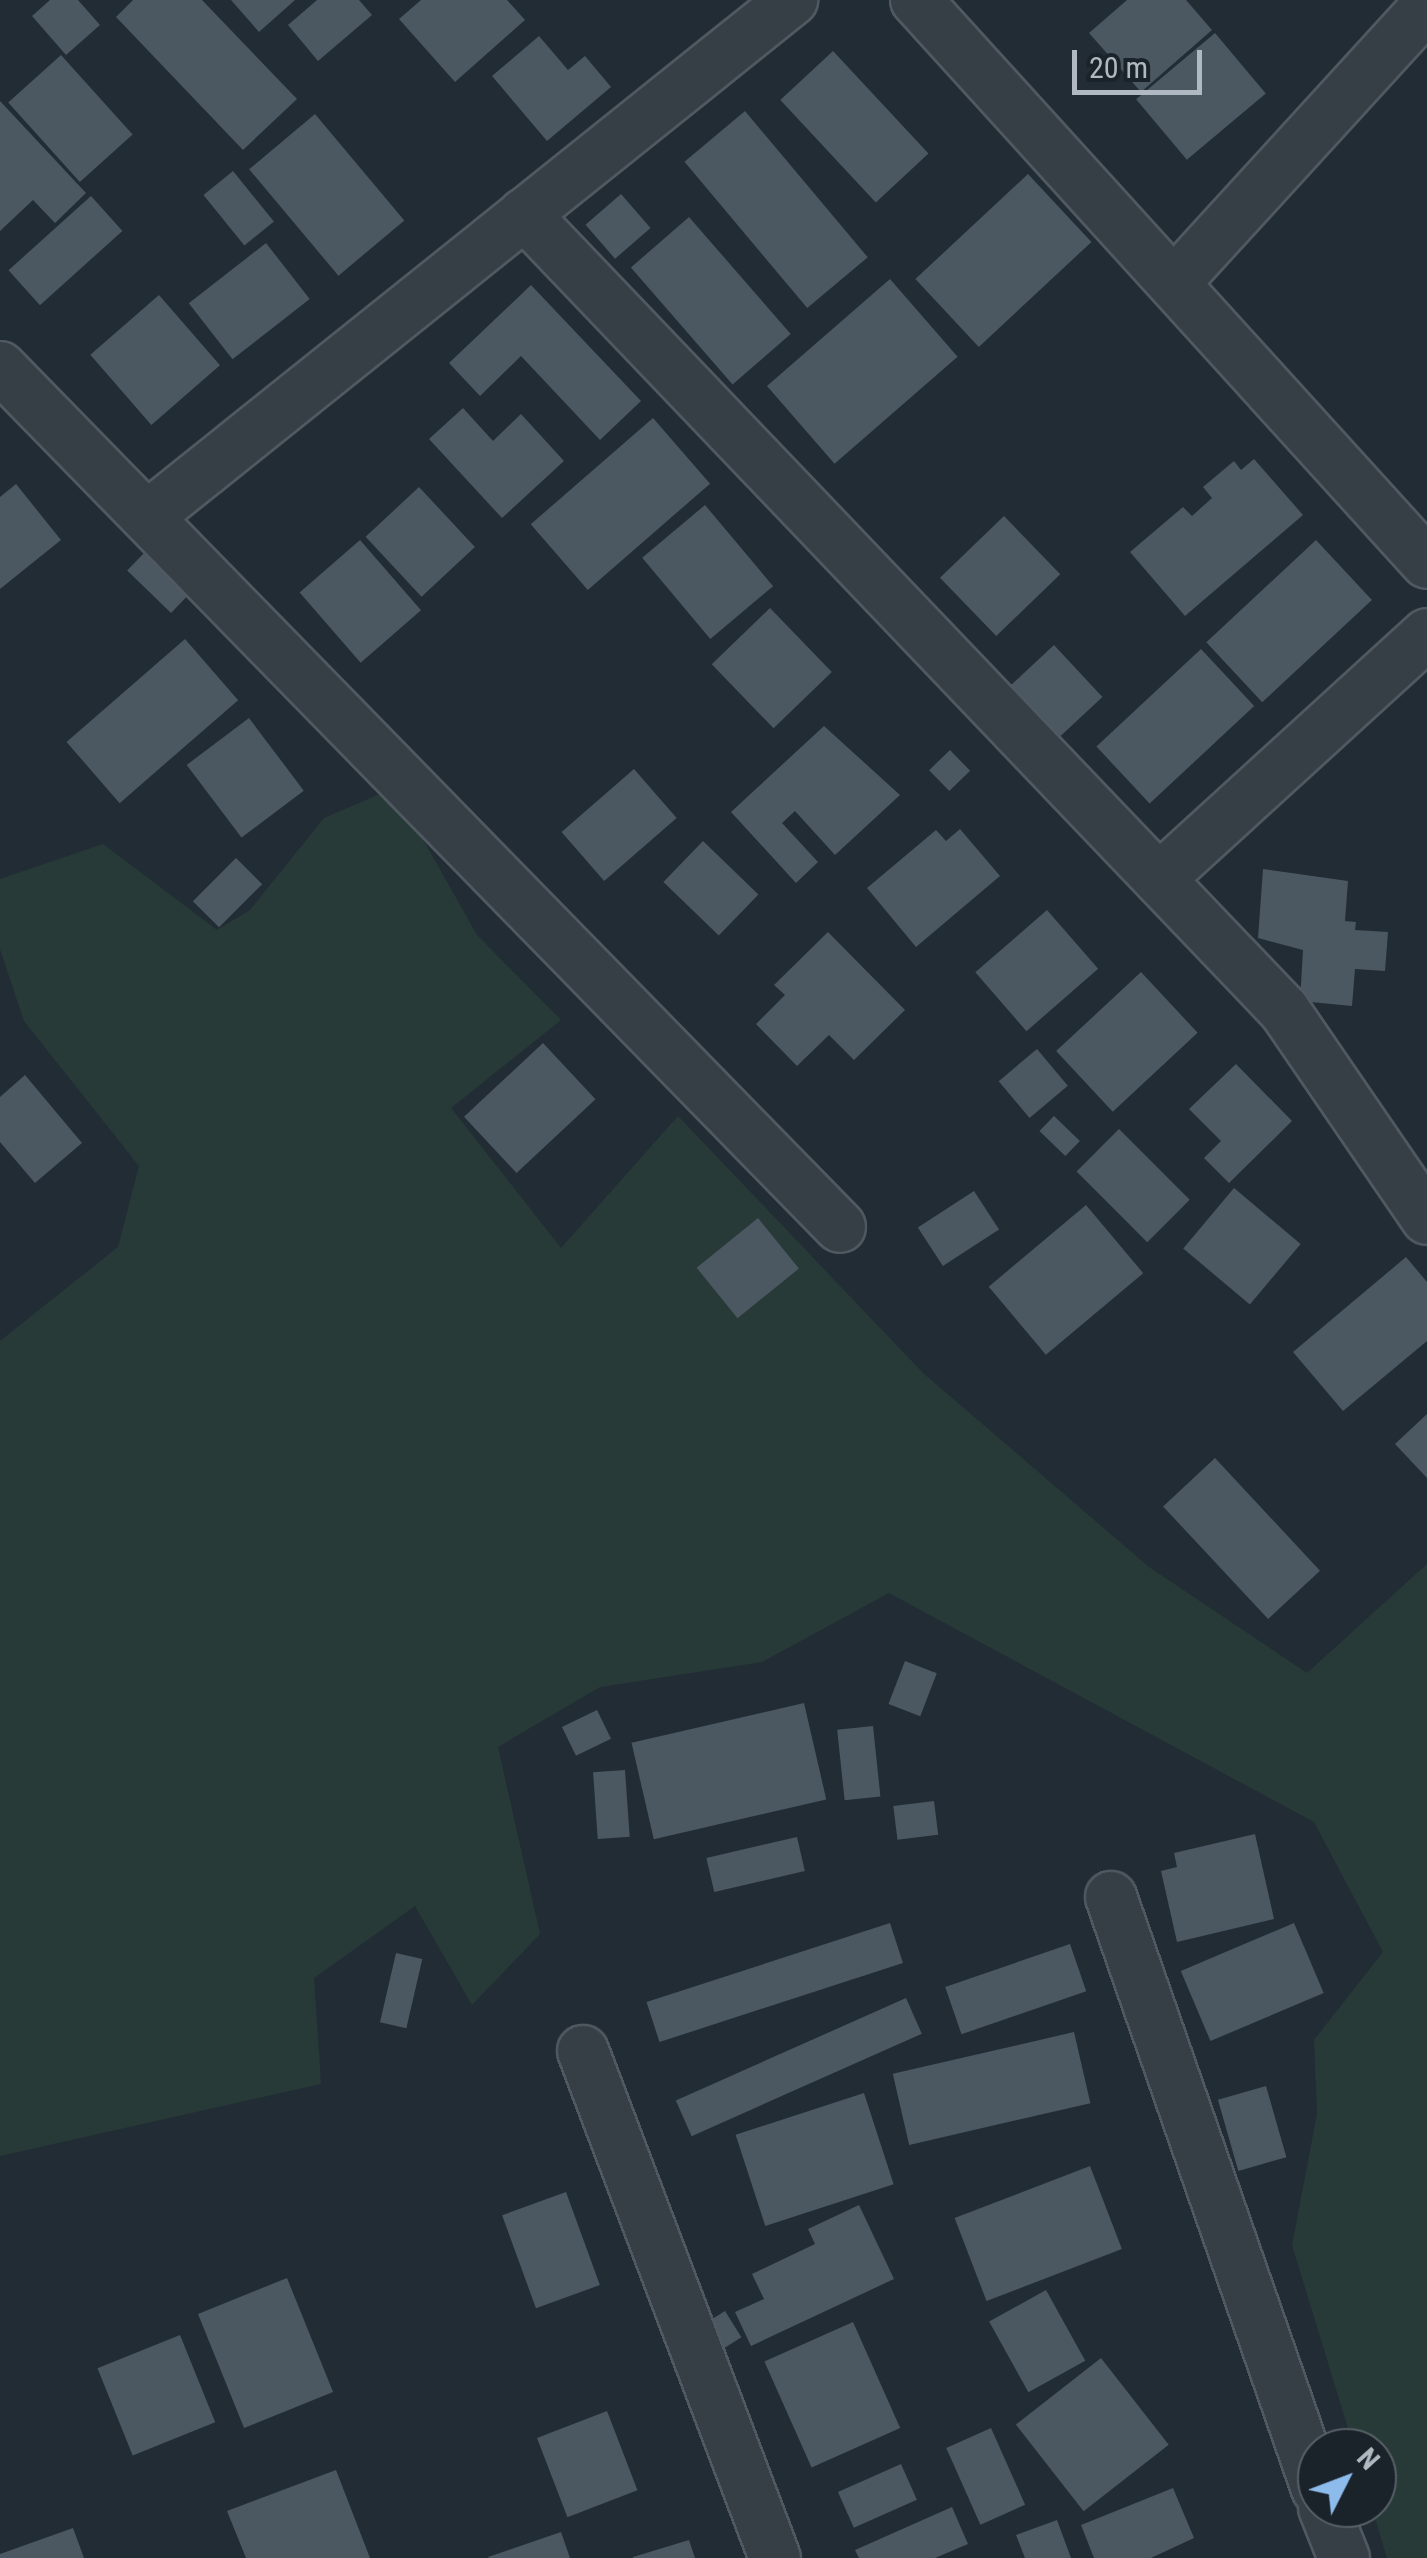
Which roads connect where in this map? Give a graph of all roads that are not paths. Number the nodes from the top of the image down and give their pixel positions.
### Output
1 (792, 0) edge
2 (916, 0) edge
3 (1427, 6) edge
4 (524, 214) junction
5 (1176, 281) junction
6 (0, 367) edge
7 (146, 517) junction
8 (1427, 563) edge
9 (1427, 634) edge
10 (1159, 878) junction
11 (1427, 1220) edge
12 (840, 1227) dead end
13 (1111, 1897) dead end
14 (583, 2052) dead end
15 (1297, 2431) edge
16 (1332, 2528) edge
17 (775, 2558) edge
18 (1344, 2558) edge

1 - 4 street
2 - 5 street
3 - 5 street
4 - 7 street
4 - 10 street
5 - 8 street
6 - 7 street
7 - 12 street
9 - 10 street
10 - 11 street
13 - 15 street
14 - 17 street
16 - 18 street

